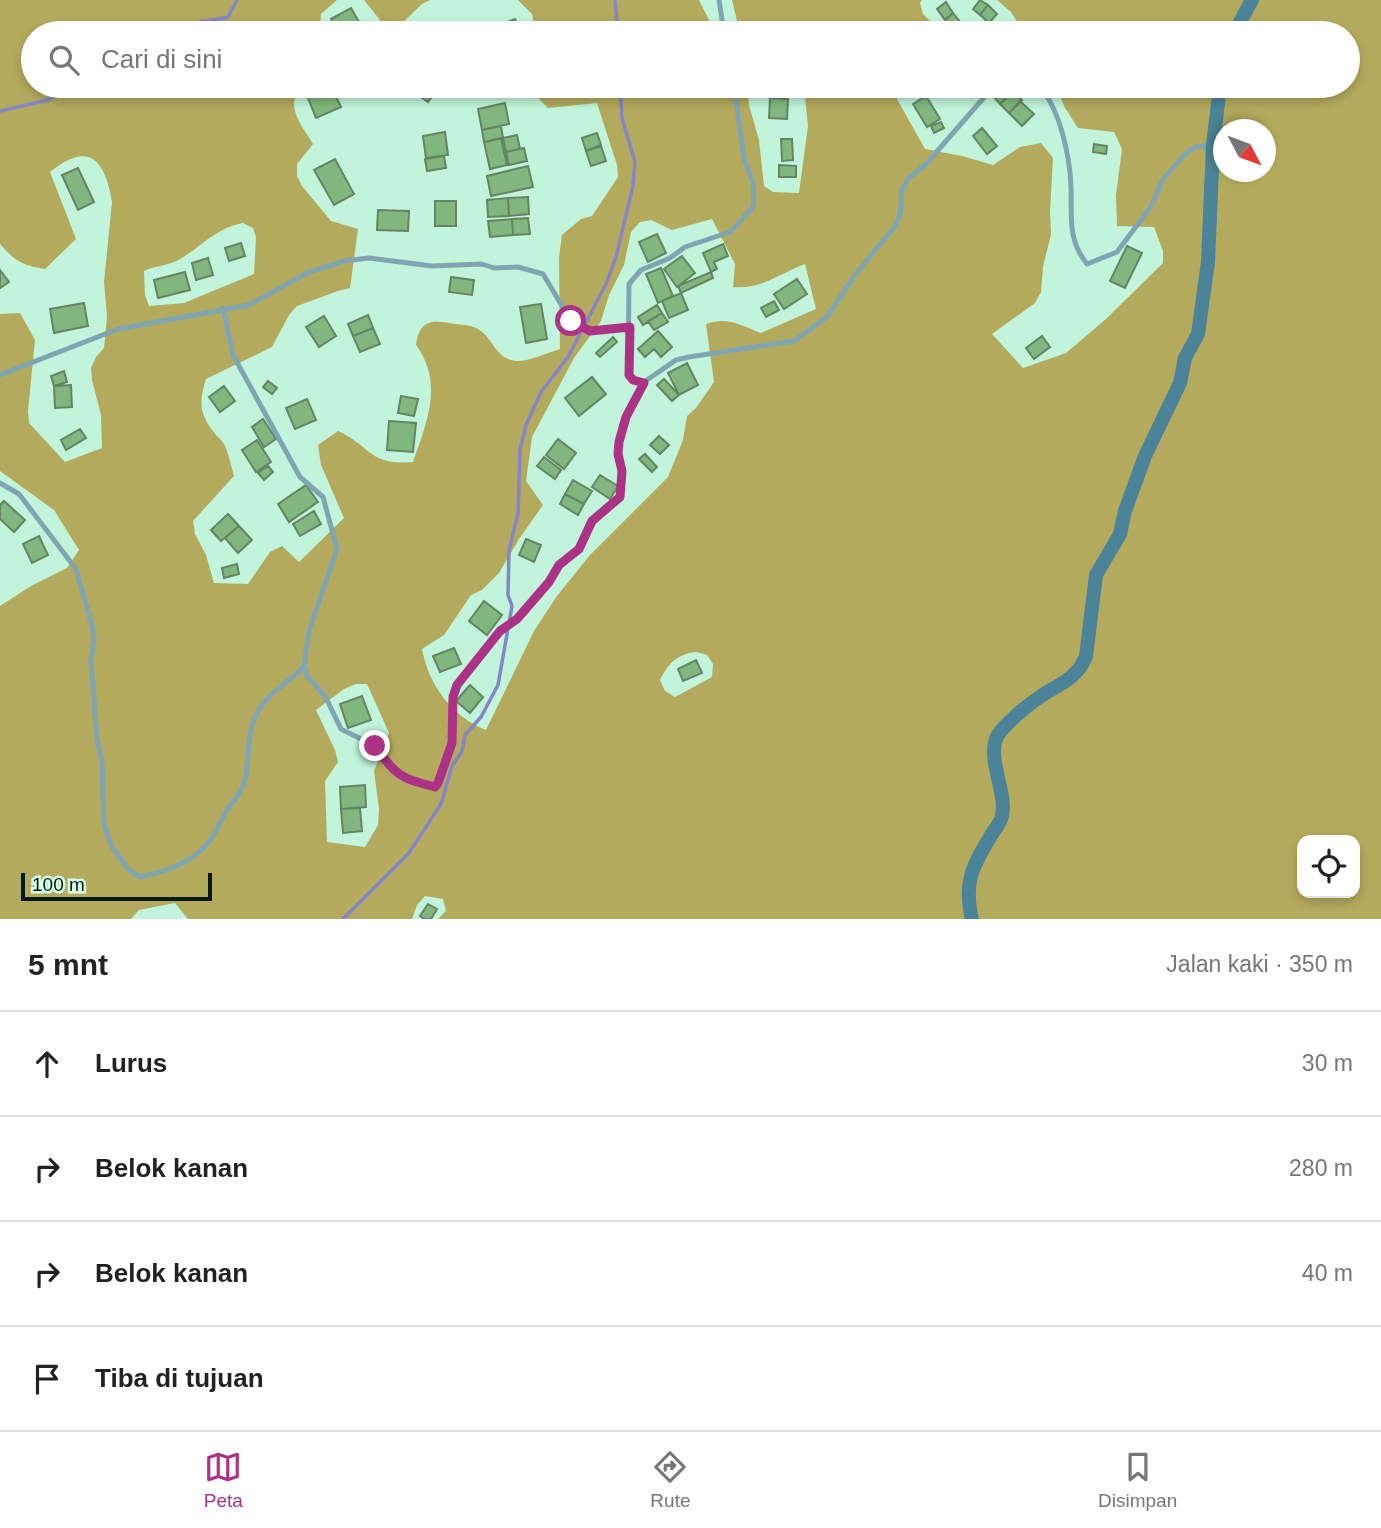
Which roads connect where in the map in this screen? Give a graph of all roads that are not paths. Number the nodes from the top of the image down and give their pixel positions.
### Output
1 (719, 0) edge
2 (1252, 0) edge
3 (722, 21) edge
4 (1241, 21) edge
5 (736, 98) edge
6 (984, 98) edge
7 (1045, 98) edge
8 (1219, 98) edge
9 (1216, 119) edge
10 (1213, 145) joint
11 (223, 308) junction
12 (630, 327) junction
13 (0, 375) edge
14 (644, 383) junction
15 (0, 483) edge
16 (304, 666) junction
17 (972, 919) edge

1 - 3 lane
2 - 4 street
5 - 12 lane
6 - 14 lane
7 - 10 lane
8 - 9 street
10 - 17 street
11 - 12 lane
11 - 13 lane
11 - 16 lane
12 - 14 lane
14 - 16 lane
15 - 16 lane

